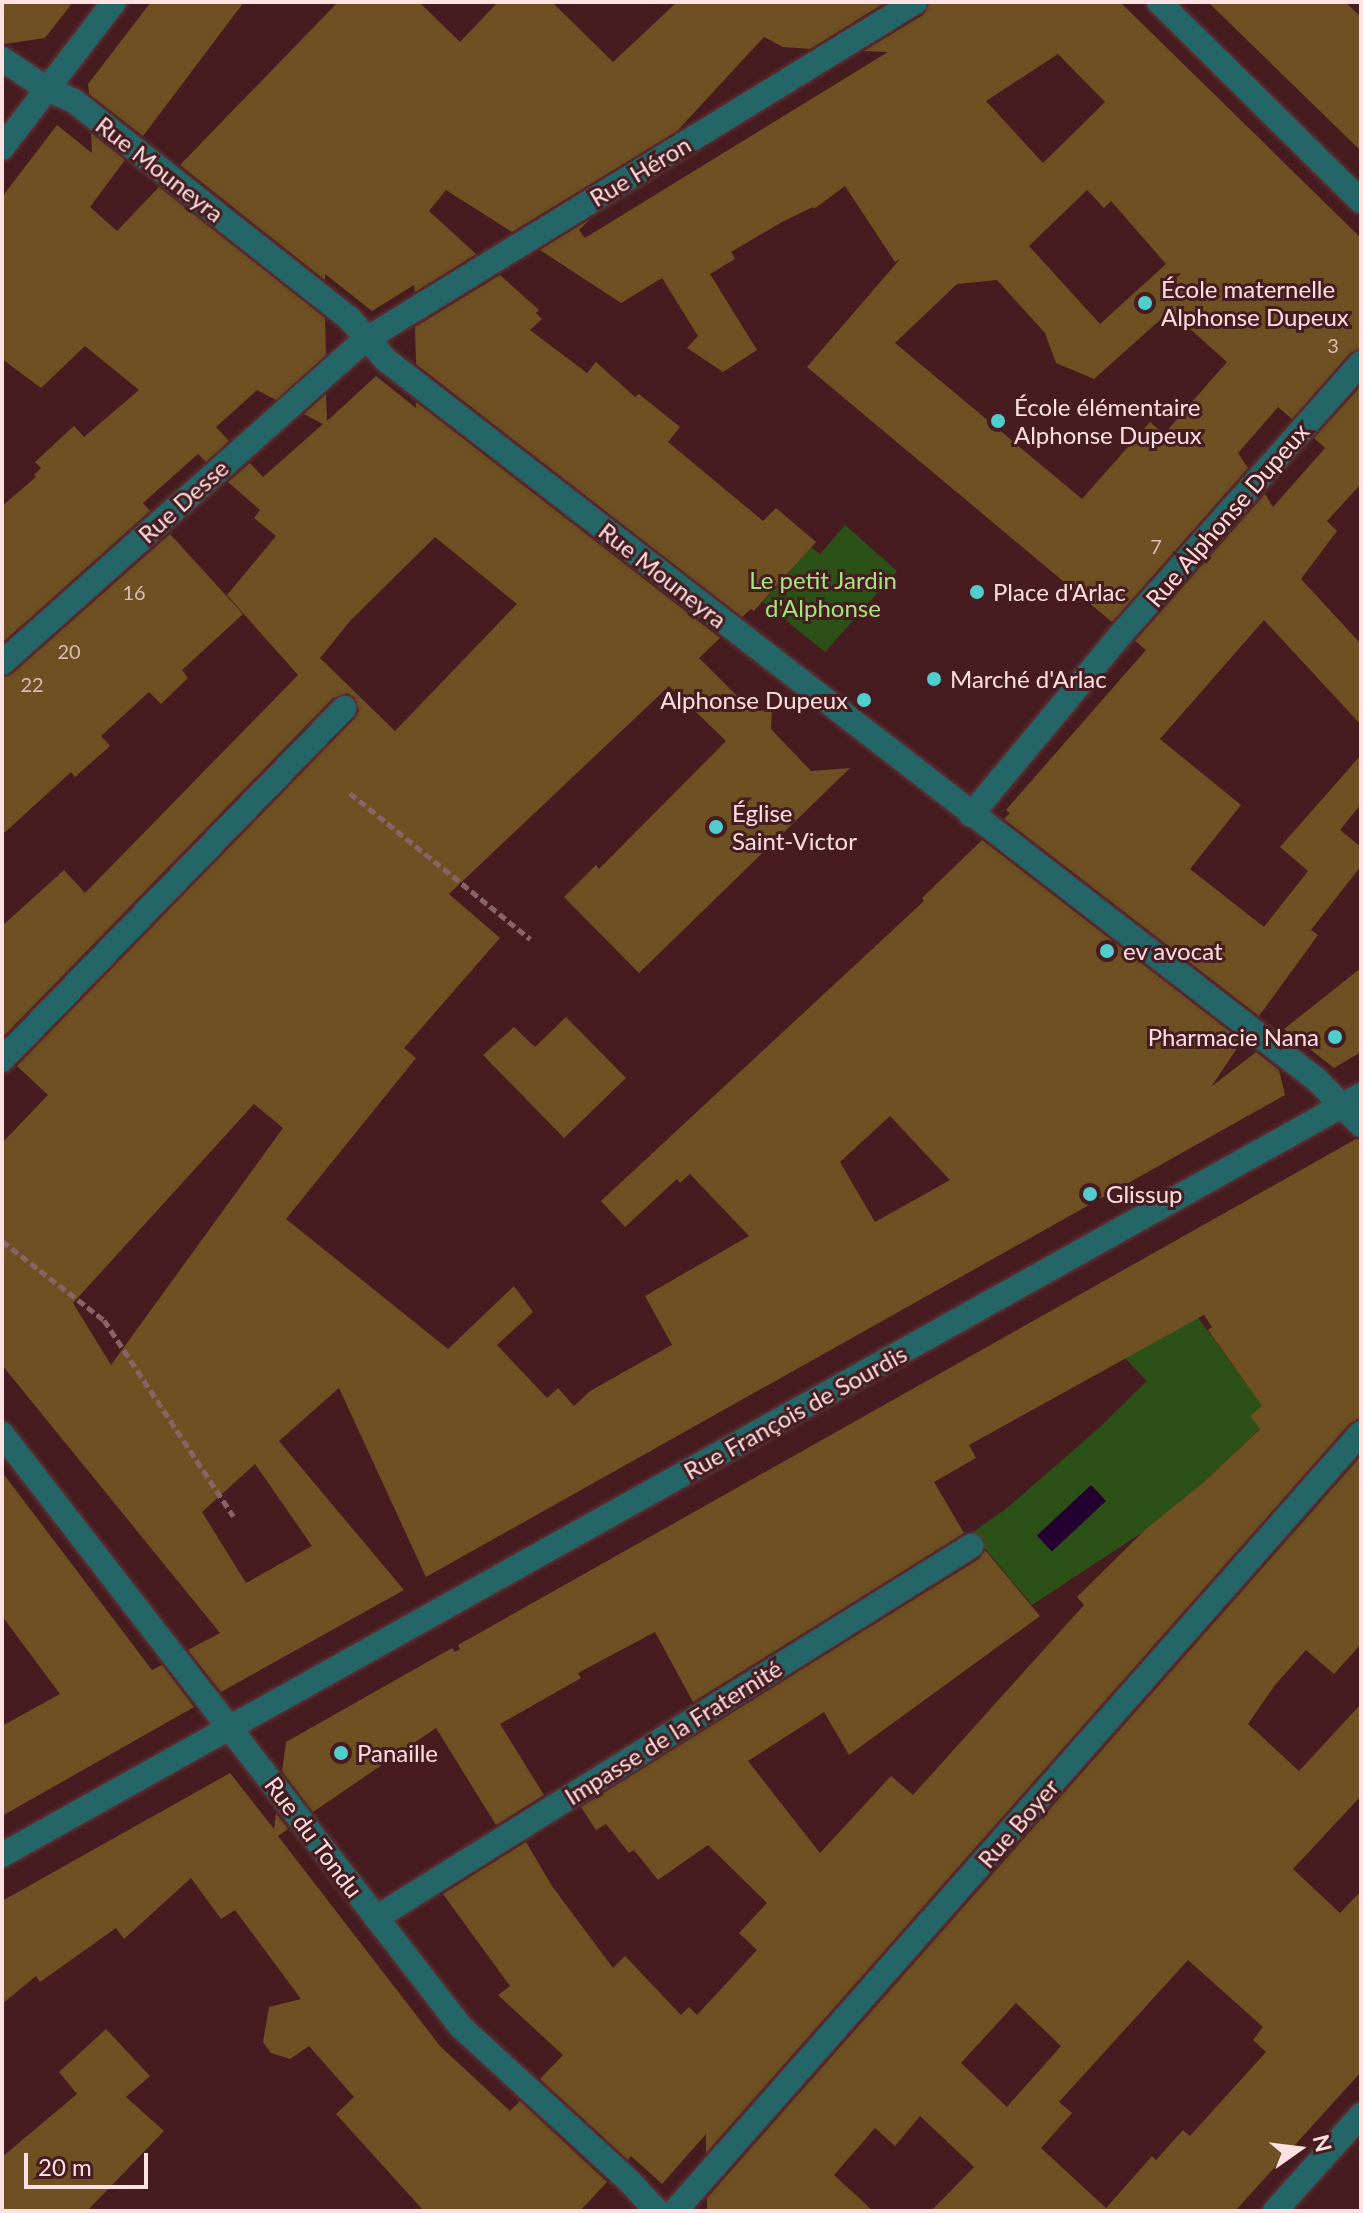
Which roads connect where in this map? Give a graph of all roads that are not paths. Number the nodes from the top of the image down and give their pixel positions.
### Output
1 (114, 2) edge
2 (915, 2) edge
3 (1159, 2) edge
4 (2, 59) edge
5 (47, 89) junction
6 (2, 148) edge
7 (1361, 201) edge
8 (365, 340) junction
9 (1361, 363) edge
10 (2, 663) edge
11 (344, 708) dead end
12 (971, 815) junction
13 (2, 1060) edge
14 (1351, 1101) edge
15 (1361, 1125) edge
16 (1361, 1433) edge
17 (2, 1434) edge
18 (971, 1546) dead end
19 (229, 1729) junction
20 (2, 1855) edge
21 (376, 1918) junction
22 (1361, 2115) edge
23 (657, 2211) edge
24 (675, 2211) edge
25 (1275, 2211) edge

1 - 5 street
2 - 8 street, Rue Héron
3 - 7 street
4 - 5 street, Rue Mouneyra
5 - 6 street
5 - 8 street, Rue Mouneyra
8 - 10 street, Rue Desse
8 - 12 street, Rue Mouneyra
9 - 12 street, Rue Alphonse Dupeux
11 - 13 street
12 - 14 street, Rue Mouneyra
14 - 15 street, Rue Mouneyra
14 - 19 street, Rue François de Sourdis
16 - 24 street, Rue Boyer
17 - 19 street, Rue du Tondu
18 - 21 street, Impasse de la Fraternité
19 - 20 street, Rue François de Sourdis
19 - 21 street, Rue du Tondu
21 - 23 street, Rue du Tondu
22 - 25 street

